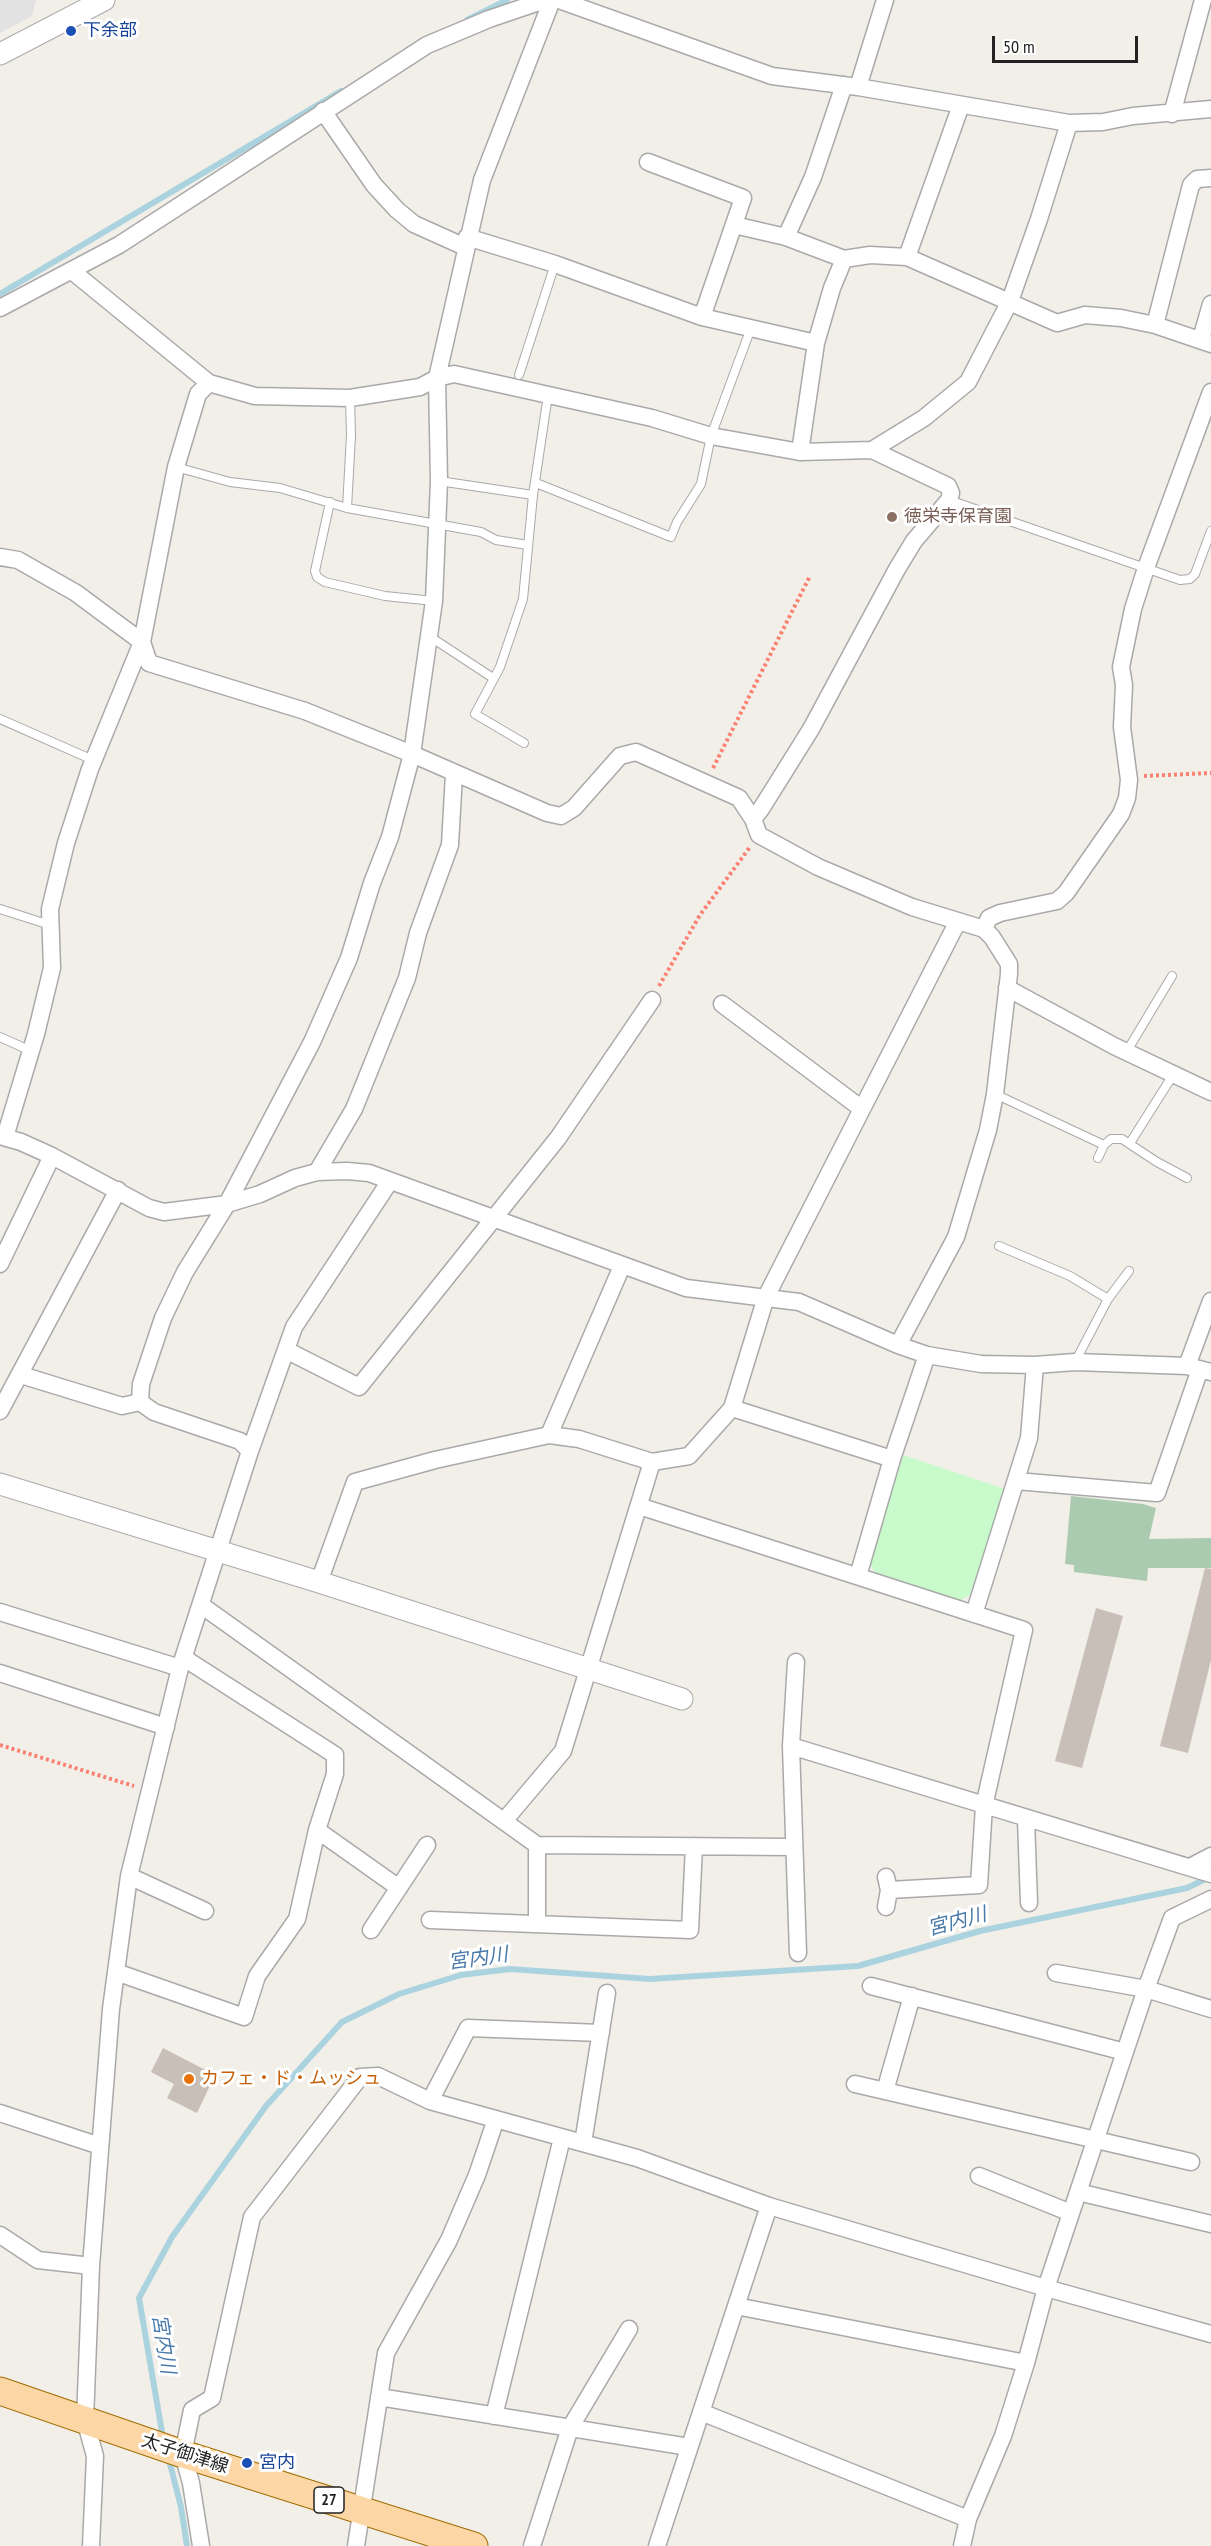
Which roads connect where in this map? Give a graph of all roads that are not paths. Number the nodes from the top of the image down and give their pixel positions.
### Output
1 (104, 0) edge
2 (545, 0) edge
3 (552, 0) edge
4 (559, 0) edge
5 (885, 0) edge
6 (1203, 0) edge
7 (0, 54) edge
8 (851, 86) junction
9 (961, 105) junction
10 (1211, 109) edge
11 (323, 111) junction
12 (1172, 114) junction
13 (1069, 123) junction
14 (648, 162) dead end
15 (1211, 178) edge
16 (734, 225) junction
17 (786, 237) junction
18 (466, 242) junction
19 (907, 257) junction
20 (844, 259) junction
21 (555, 264) junction
22 (72, 271) junction
23 (1010, 301) junction
24 (1211, 304) edge
25 (0, 308) edge
26 (702, 317) junction
27 (1155, 325) junction
28 (751, 327) junction
29 (1206, 342) edge
30 (816, 343) junction
31 (519, 375) dead end
32 (438, 378) junction
33 (209, 383) junction
34 (1211, 392) edge
35 (548, 395) junction
36 (350, 398) junction
37 (1206, 426) edge
38 (711, 436) junction
39 (872, 450) junction
40 (800, 452) junction
41 (176, 467) junction
42 (439, 481) junction
43 (536, 483) junction
44 (533, 495) junction
45 (949, 500) junction
46 (330, 502) junction
47 (347, 508) junction
48 (438, 525) junction
49 (1211, 531) edge
50 (528, 545) junction
51 (0, 557) edge
52 (1146, 568) junction
53 (434, 601) junction
54 (429, 636) junction
55 (142, 642) junction
56 (493, 678) junction
57 (0, 719) edge
58 (524, 743) dead end
59 (412, 754) junction
60 (93, 760) junction
61 (454, 774) junction
62 (756, 827) junction
63 (0, 909) edge
64 (958, 921) junction
65 (51, 925) junction
66 (984, 929) junction
67 (1172, 976) dead end
68 (1007, 988) junction
69 (652, 1000) road end
70 (722, 1004) dead end
71 (0, 1037) edge
72 (31, 1051) junction
73 (1127, 1051) junction
74 (1173, 1075) junction
75 (1211, 1092) edge
76 (995, 1094) junction
77 (862, 1109) junction
78 (2, 1137) edge
79 (1130, 1143) junction
80 (1104, 1145) junction
81 (52, 1156) junction
82 (1098, 1158) dead end
83 (318, 1172) junction
84 (1187, 1178) dead end
85 (390, 1181) junction
86 (118, 1190) junction
87 (226, 1204) junction
88 (492, 1218) junction
89 (999, 1246) dead end
90 (0, 1263) edge
91 (622, 1266) junction
92 (1129, 1271) dead end
93 (765, 1297) junction
94 (1108, 1299) junction
95 (1211, 1301) edge
96 (898, 1345) junction
97 (286, 1350) junction
98 (927, 1355) junction
99 (1075, 1362) junction
100 (1035, 1365) junction
101 (1199, 1369) edge
102 (21, 1375) junction
103 (140, 1402) junction
104 (732, 1408) junction
105 (0, 1411) edge
106 (549, 1435) junction
107 (250, 1451) junction
108 (892, 1459) junction
109 (652, 1462) junction
110 (1016, 1481) junction
111 (0, 1484) edge
112 (639, 1506) junction
113 (218, 1551) junction
114 (858, 1576) junction
115 (319, 1582) junction
116 (201, 1605) junction
117 (0, 1612) edge
118 (974, 1614) junction
119 (796, 1662) dead end
120 (182, 1663) junction
121 (589, 1669) junction
122 (0, 1673) edge
123 (682, 1699) dead end
124 (166, 1727) junction
125 (791, 1746) junction
126 (984, 1806) junction
127 (1026, 1819) junction
128 (504, 1821) junction
129 (317, 1830) junction
130 (427, 1845) dead end
131 (537, 1845) junction
132 (694, 1846) junction
133 (793, 1847) junction
134 (1211, 1856) edge
135 (1192, 1866) junction
136 (1211, 1874) edge
137 (129, 1876) junction
138 (399, 1888) junction
139 (887, 1891) dead end
140 (1211, 1899) edge
141 (1029, 1903) dead end
142 (205, 1911) dead end
143 (430, 1920) dead end
144 (537, 1924) junction
145 (371, 1930) dead end
146 (798, 1953) dead end
147 (116, 1972) junction
148 (1056, 1973) dead end
149 (871, 1986) dead end
150 (1146, 1989) junction
151 (607, 1993) dead end
152 (912, 1996) junction
153 (1211, 2009) edge
154 (601, 2032) junction
155 (1125, 2052) junction
156 (855, 2084) dead end
157 (885, 2091) junction
158 (430, 2101) junction
159 (0, 2113) edge
160 (496, 2119) junction
161 (562, 2138) junction
162 (1095, 2140) junction
163 (583, 2144) junction
164 (100, 2146) junction
165 (1191, 2162) dead end
166 (979, 2176) dead end
167 (1078, 2192) junction
168 (769, 2206) junction
169 (1071, 2213) junction
170 (1211, 2224) edge
171 (0, 2235) edge
172 (91, 2266) junction
173 (1046, 2288) junction
174 (736, 2306) junction
175 (628, 2329) dead end
176 (1211, 2334) edge
177 (1026, 2363) junction
178 (0, 2391) edge
179 (379, 2397) junction
180 (701, 2412) junction
181 (494, 2416) junction
182 (86, 2420) junction
183 (570, 2428) junction
184 (689, 2447) junction
185 (183, 2454) junction
186 (361, 2510) junction
187 (968, 2519) junction
188 (91, 2546) edge
189 (201, 2546) edge
190 (356, 2546) edge
191 (474, 2546) edge
192 (532, 2546) edge
193 (657, 2546) edge
194 (962, 2546) edge

1 - 7 street
2 - 11 street
3 - 18 street
4 - 8 street
5 - 8 street
6 - 12 street
8 - 9 street
8 - 17 street
9 - 13 street
9 - 19 street
10 - 12 street
11 - 18 street
11 - 22 street
12 - 13 street
13 - 23 street
14 - 16 street
15 - 27 street
16 - 17 street
16 - 26 street
17 - 20 street
18 - 21 street
18 - 32 street
19 - 20 street
19 - 23 street
20 - 30 street
21 - 26 street
21 - 31 lane
22 - 25 street
22 - 33 street
23 - 27 street
23 - 39 street
24 - 29 street
26 - 28 street
27 - 29 street
28 - 30 street
28 - 38 lane
30 - 40 street
32 - 35 street
32 - 36 street
32 - 42 street
33 - 36 street
33 - 41 street
34 - 37 street
35 - 38 street
35 - 43 lane
36 - 47 lane
37 - 52 street
38 - 40 street
38 - 43 lane
39 - 40 street
39 - 45 street
41 - 46 lane
41 - 55 street
42 - 44 lane
42 - 48 street
43 - 44 lane
44 - 50 lane
45 - 52 lane
45 - 62 street
46 - 47 lane
46 - 53 lane
47 - 48 lane
48 - 50 lane
48 - 53 street
49 - 52 lane
50 - 56 lane
51 - 55 street
52 - 66 street
53 - 54 street
54 - 56 lane
54 - 59 street
55 - 59 street
55 - 60 street
56 - 58 lane
57 - 60 lane
59 - 61 street
59 - 87 street
60 - 65 street
61 - 62 street
61 - 83 street
62 - 64 street
63 - 65 lane
64 - 66 street
64 - 77 street
65 - 72 street
66 - 68 street
67 - 73 lane
68 - 73 street
68 - 76 street
69 - 88 street
70 - 77 street
71 - 72 lane
72 - 78 street
73 - 74 street
74 - 75 street
74 - 79 lane
76 - 80 lane
76 - 96 street
77 - 93 street
78 - 81 street
79 - 80 lane
79 - 84 lane
80 - 82 lane
81 - 86 street
81 - 90 street
83 - 85 street
83 - 87 street
85 - 88 street
85 - 97 street
86 - 87 street
86 - 102 street
87 - 103 street
88 - 91 street
88 - 97 street
89 - 94 lane
91 - 93 street
91 - 106 street
92 - 94 lane
93 - 96 street
93 - 104 street
94 - 99 lane
95 - 101 street
96 - 98 street
97 - 107 street
98 - 100 street
98 - 108 street
99 - 100 street
99 - 101 street
100 - 110 street
101 - 110 street
102 - 103 street
102 - 105 street
103 - 107 street
104 - 108 street
104 - 109 street
106 - 109 street
106 - 115 street
107 - 113 street
108 - 114 street
109 - 112 street
110 - 118 street
111 - 113 street
112 - 114 street
112 - 121 street
113 - 115 street
113 - 116 street
114 - 118 street
115 - 121 street
116 - 120 street
116 - 128 street
117 - 120 street
118 - 126 street
119 - 125 street
120 - 124 street
120 - 129 street
121 - 123 street
121 - 128 street
122 - 124 street
124 - 137 street
125 - 126 street
125 - 133 street
126 - 127 street
126 - 139 street
127 - 135 street
127 - 141 street
128 - 131 street
129 - 138 street
129 - 147 street
130 - 138 street
131 - 132 street
131 - 144 street
132 - 133 street
132 - 144 street
133 - 146 street
134 - 135 street
135 - 136 street
137 - 142 street
137 - 147 street
138 - 145 street
140 - 150 street
143 - 144 street
147 - 164 street
148 - 150 street
149 - 152 street
150 - 153 street
150 - 155 street
151 - 154 street
152 - 155 street
152 - 157 street
154 - 158 street
154 - 163 street
155 - 162 street
156 - 157 street
157 - 162 street
158 - 160 street
158 - 185 street
159 - 164 street
160 - 161 street
160 - 179 street
161 - 163 street
161 - 181 street
162 - 165 street
162 - 167 street
163 - 168 street
164 - 172 street
166 - 169 street
167 - 169 street
167 - 170 street
168 - 173 street
168 - 174 street
169 - 173 street
171 - 172 street
172 - 182 street
173 - 176 street
173 - 177 street
174 - 177 street
174 - 180 street
175 - 183 street
177 - 187 street
178 - 182 main road, 太子御津線 / 27
179 - 181 street
179 - 186 street
180 - 184 street
180 - 187 street
181 - 183 street
182 - 185 main road, 太子御津線 / 27
182 - 188 street
183 - 184 street
183 - 192 street
184 - 193 street
185 - 186 main road, 太子御津線 / 27
185 - 189 street
186 - 190 street
186 - 191 main road, 太子御津線 / 27
187 - 194 street

